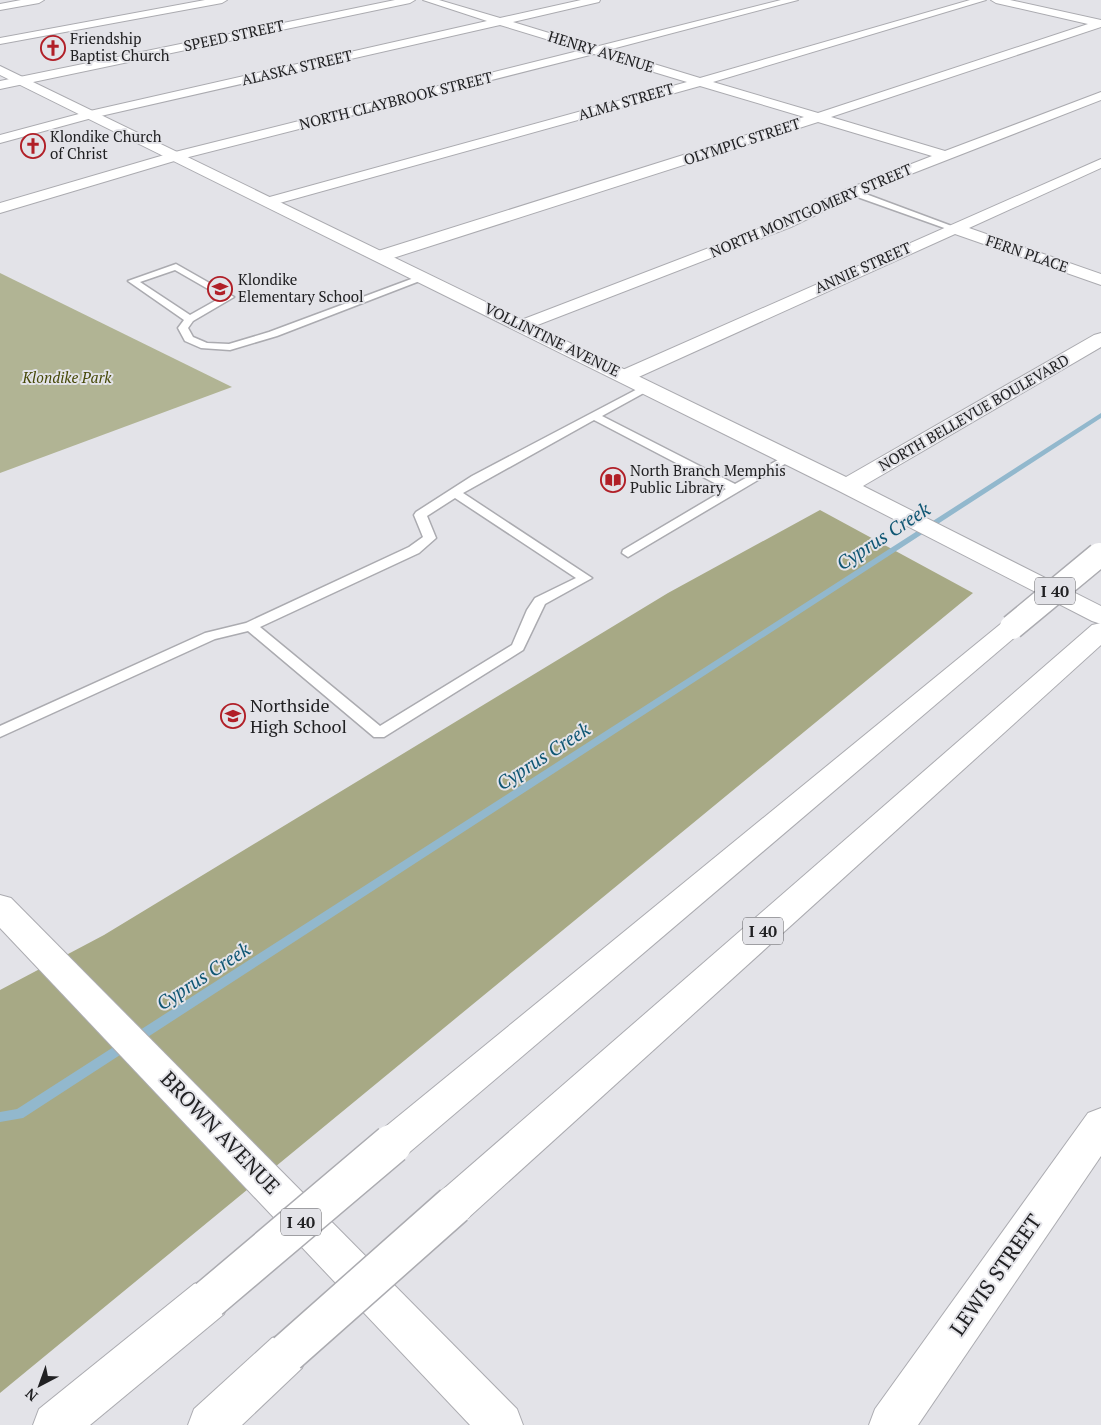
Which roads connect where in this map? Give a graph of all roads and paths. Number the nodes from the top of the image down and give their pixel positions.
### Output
1 (39, 0) edge
2 (222, 0) edge
3 (410, 0) edge
4 (428, 0) edge
5 (595, 0) edge
6 (793, 0) edge
7 (981, 0) edge
8 (996, 0) edge
9 (0, 7) edge
10 (500, 22) junction
11 (1101, 23) edge
12 (0, 41) edge
13 (596, 50) junction
14 (0, 70) edge
15 (20, 80) junction
16 (700, 82) junction
17 (0, 85) edge
18 (1101, 96) edge
19 (90, 115) junction
20 (819, 117) junction
21 (0, 139) edge
22 (176, 156) junction
23 (946, 156) junction
24 (1101, 163) edge
25 (852, 192) junction
26 (271, 201) junction
27 (0, 208) edge
28 (953, 228) junction
29 (381, 256) junction
30 (425, 277) junction
31 (1101, 280) edge
32 (190, 319) junction
33 (522, 326) junction
34 (1101, 340) edge
35 (625, 376) junction
36 (647, 387) junction
37 (594, 416) junction
38 (789, 458) junction
39 (847, 486) junction
40 (735, 490) junction
41 (454, 492) junction
42 (628, 553) dead end
43 (1100, 554) edge
44 (1101, 616) edge
45 (251, 626) junction
46 (1101, 631) edge
47 (0, 732) edge
48 (0, 907) edge
49 (1101, 1125) edge
50 (55, 1425) edge
51 (210, 1425) edge
52 (501, 1425) edge
53 (891, 1425) edge

1 - 9 main road
2 - 12 main road
3 - 15 main road, SPEED STREET
4 - 10 main road, HENRY AVENUE
5 - 10 main road, ALASKA STREET
6 - 13 main road, NORTH CLAYBROOK STREET
7 - 16 main road, ALMA STREET
8 - 11 main road
10 - 13 main road, HENRY AVENUE
10 - 19 main road, ALASKA STREET
11 - 20 main road, OLYMPIC STREET
13 - 16 main road, HENRY AVENUE
13 - 22 main road, NORTH CLAYBROOK STREET
14 - 15 main road, VOLLINTINE AVENUE
15 - 17 main road, SPEED STREET
15 - 19 main road, VOLLINTINE AVENUE
16 - 20 main road, HENRY AVENUE
16 - 26 main road, ALMA STREET
18 - 23 main road, NORTH MONTGOMERY STREET
19 - 21 main road, ALASKA STREET
19 - 22 main road, VOLLINTINE AVENUE
20 - 23 main road, HENRY AVENUE
20 - 29 main road, OLYMPIC STREET
22 - 26 main road, VOLLINTINE AVENUE
22 - 27 main road, NORTH CLAYBROOK STREET
23 - 25 main road, NORTH MONTGOMERY STREET
24 - 28 main road, ANNIE STREET
25 - 28 lane
25 - 33 main road, NORTH MONTGOMERY STREET
26 - 29 main road, VOLLINTINE AVENUE
28 - 31 main road, FERN PLACE
28 - 35 main road, ANNIE STREET
29 - 30 main road, VOLLINTINE AVENUE
30 - 32 lane
30 - 33 main road, VOLLINTINE AVENUE
32 - 32 lane
33 - 35 main road, VOLLINTINE AVENUE
34 - 39 main road, NORTH BELLEVUE BOULEVARD
35 - 36 main road, VOLLINTINE AVENUE
36 - 37 lane
36 - 38 main road, VOLLINTINE AVENUE
37 - 40 lane
37 - 41 lane
38 - 39 main road, VOLLINTINE AVENUE
38 - 40 lane
39 - 44 main road, VOLLINTINE AVENUE
40 - 42 lane
41 - 45 lane
41 - 45 lane
43 - 50 main road, I 40, bridge
45 - 47 lane
46 - 51 main road, I 40, bridge
48 - 52 main road, BROWN AVENUE
49 - 53 main road, LEWIS STREET

